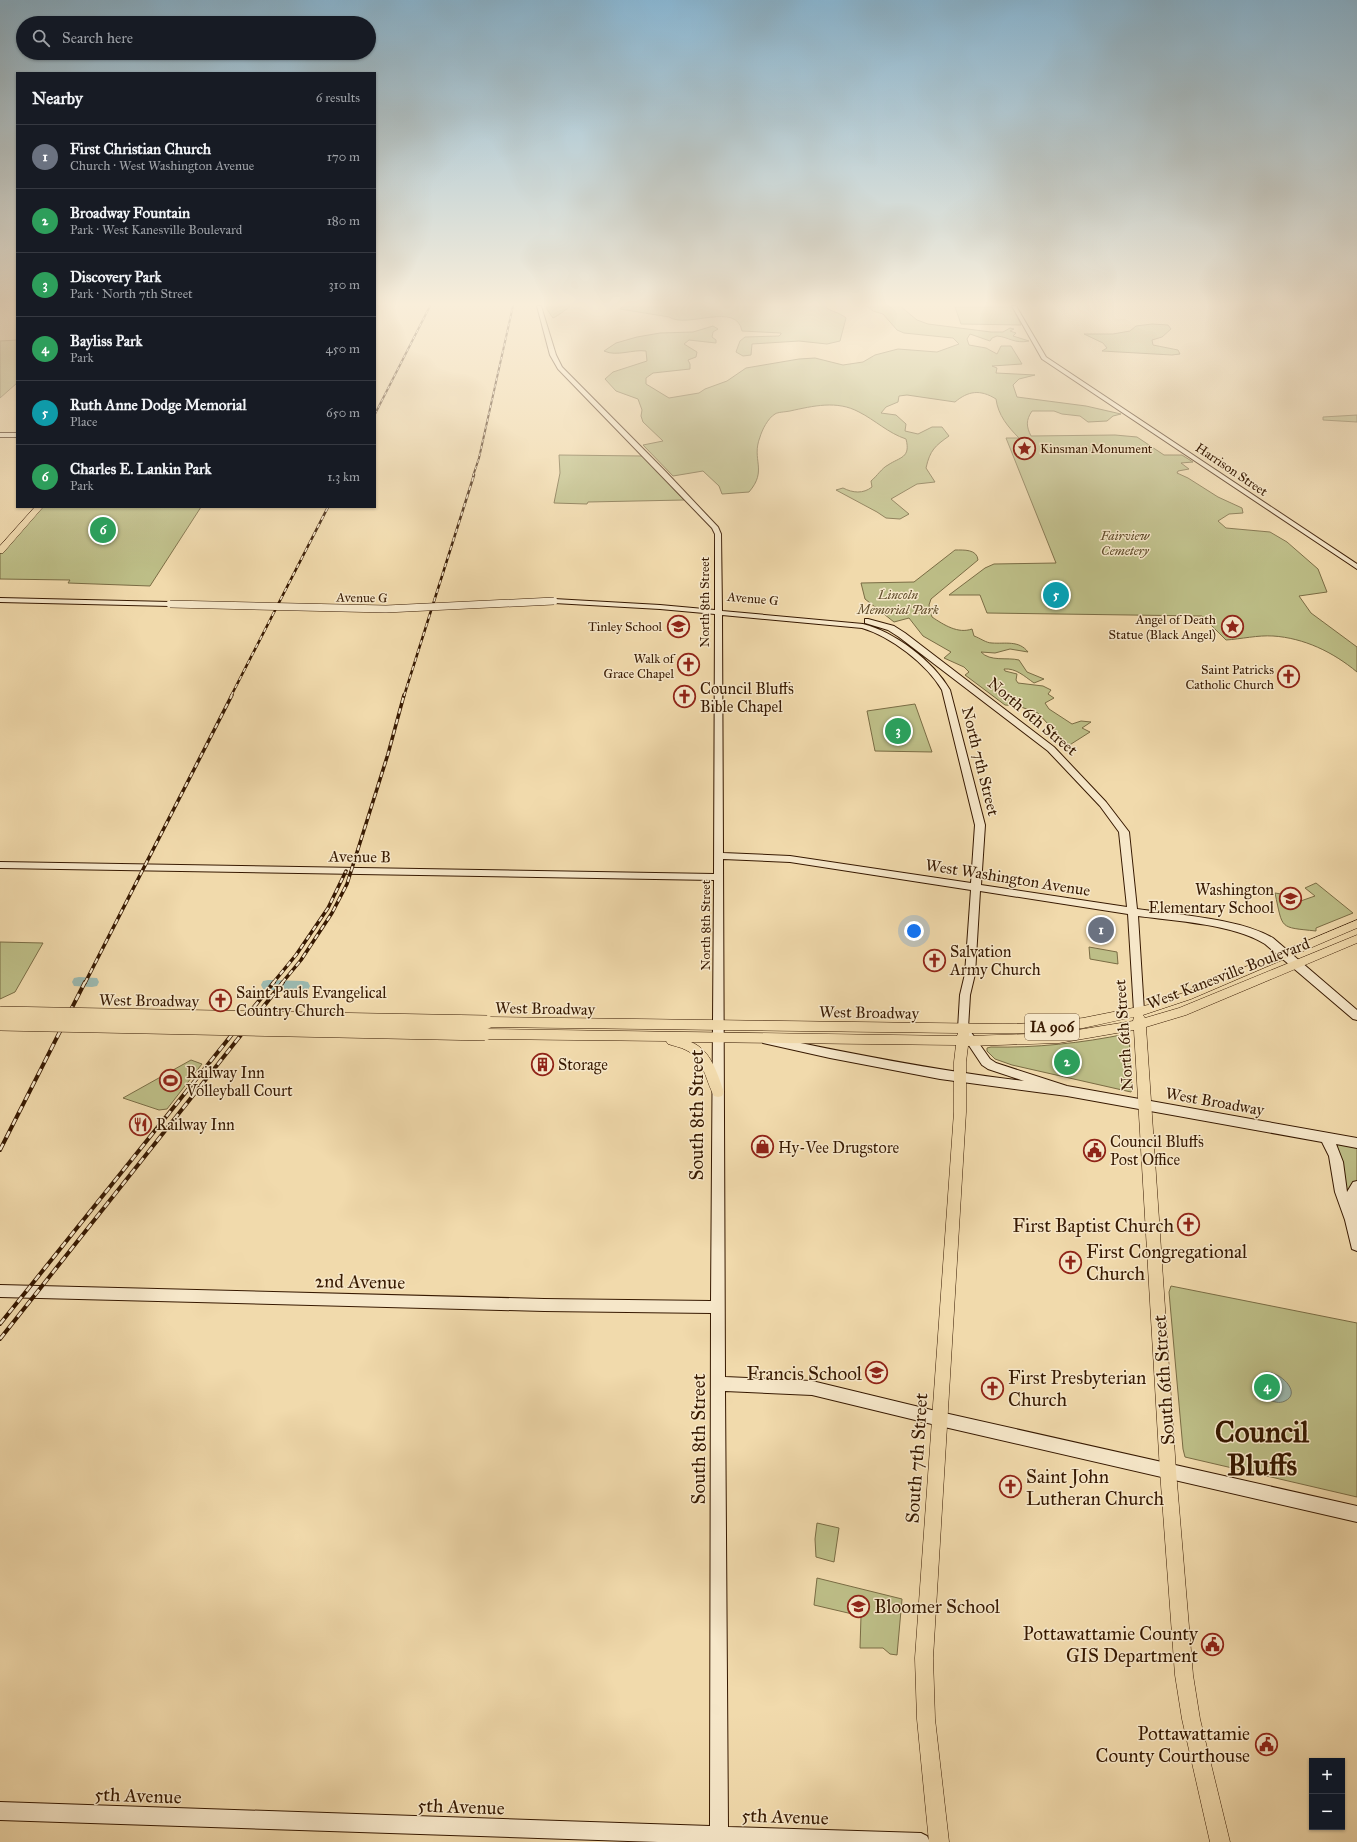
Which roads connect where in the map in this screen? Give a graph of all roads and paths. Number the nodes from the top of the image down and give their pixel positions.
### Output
1 (584, 392) edge
2 (1095, 392) edge
3 (0, 435) edge
4 (16, 435) edge
5 (32, 508) edge
6 (38, 508) edge
7 (0, 543) edge
8 (0, 551) edge
9 (1357, 566) edge
10 (0, 600) edge
11 (170, 604) junction
12 (0, 605) edge
13 (718, 609) junction
14 (854, 622) junction
15 (719, 856) junction
16 (0, 865) edge
17 (719, 877) junction
18 (976, 888) junction
19 (1132, 911) junction
20 (1357, 924) edge
21 (1357, 938) edge
22 (1285, 954) junction
23 (1296, 964) junction
24 (0, 1013) edge
25 (1357, 1016) edge
26 (1139, 1018) junction
27 (0, 1024) edge
28 (486, 1028) junction
29 (718, 1030) junction
30 (652, 1037) junction
31 (749, 1037) junction
32 (966, 1037) junction
33 (961, 1077) junction
34 (1068, 1091) junction
35 (718, 1092) junction
36 (1146, 1105) junction
37 (1326, 1137) junction
38 (1357, 1143) edge
39 (1357, 1186) edge
40 (1352, 1221) junction
41 (1357, 1245) edge
42 (0, 1291) edge
43 (718, 1307) junction
44 (718, 1384) junction
45 (940, 1419) junction
46 (1168, 1471) junction
47 (1357, 1514) edge
48 (0, 1811) edge
49 (719, 1839) edge
50 (921, 1842) edge
51 (938, 1842) edge
52 (1220, 1842) edge

1 - 13 street, North 8th Street
2 - 9 street, Harrison Street
3 - 4 street
5 - 7 main road
6 - 8 main road
10 - 11 street, Avenue G
11 - 12 street, Avenue G
11 - 13 street, Avenue G, bridge
13 - 14 street, Avenue G
13 - 15 street, North 8th Street
14 - 18 street, North 7th Street
14 - 19 street, North 6th Street
15 - 17 street, North 8th Street
15 - 18 street, West Washington Avenue
16 - 17 street, Avenue B
17 - 29 street, North 8th Street
18 - 19 street, West Washington Avenue
18 - 32 street, North 7th Street
19 - 22 street, West Washington Avenue
19 - 26 street, North 6th Street
20 - 22 main road, West Kanesville Boulevard / IA 906
21 - 23 main road, West Kanesville Boulevard / IA 906
22 - 23 street, West Washington Avenue
22 - 26 main road, West Kanesville Boulevard / IA 906
23 - 25 street, West Washington Avenue
23 - 26 main road, West Kanesville Boulevard / IA 906
24 - 28 main road, West Broadway, bridge
26 - 32 main road, West Kanesville Boulevard / IA 906
26 - 36 main road, North 6th Street
27 - 28 main road, West Broadway, bridge
28 - 29 main road, West Broadway
28 - 30 main road, West Broadway
29 - 30 main road, West Broadway
29 - 31 main road, West Broadway
29 - 32 main road, West Broadway
29 - 35 street, South 8th Street
30 - 35 main road
31 - 32 main road, West Kanesville Boulevard
31 - 33 street, West Broadway
32 - 33 main road, North 7th Street
32 - 34 street, West Broadway
33 - 34 street, West Broadway
33 - 45 main road, South 7th Street
34 - 36 street, West Broadway
35 - 43 street, South 8th Street
36 - 37 street, West Broadway
36 - 46 main road, South 6th Street
37 - 38 street, West Broadway
37 - 40 street
39 - 40 street
40 - 41 street
42 - 43 street, 2nd Avenue
43 - 44 street, South 8th Street
44 - 45 street
44 - 49 street, South 8th Street
45 - 46 street
45 - 51 main road, South 7th Street
46 - 47 street
46 - 52 main road, South 6th Street
48 - 49 street, 5th Avenue
49 - 50 street, 5th Avenue

